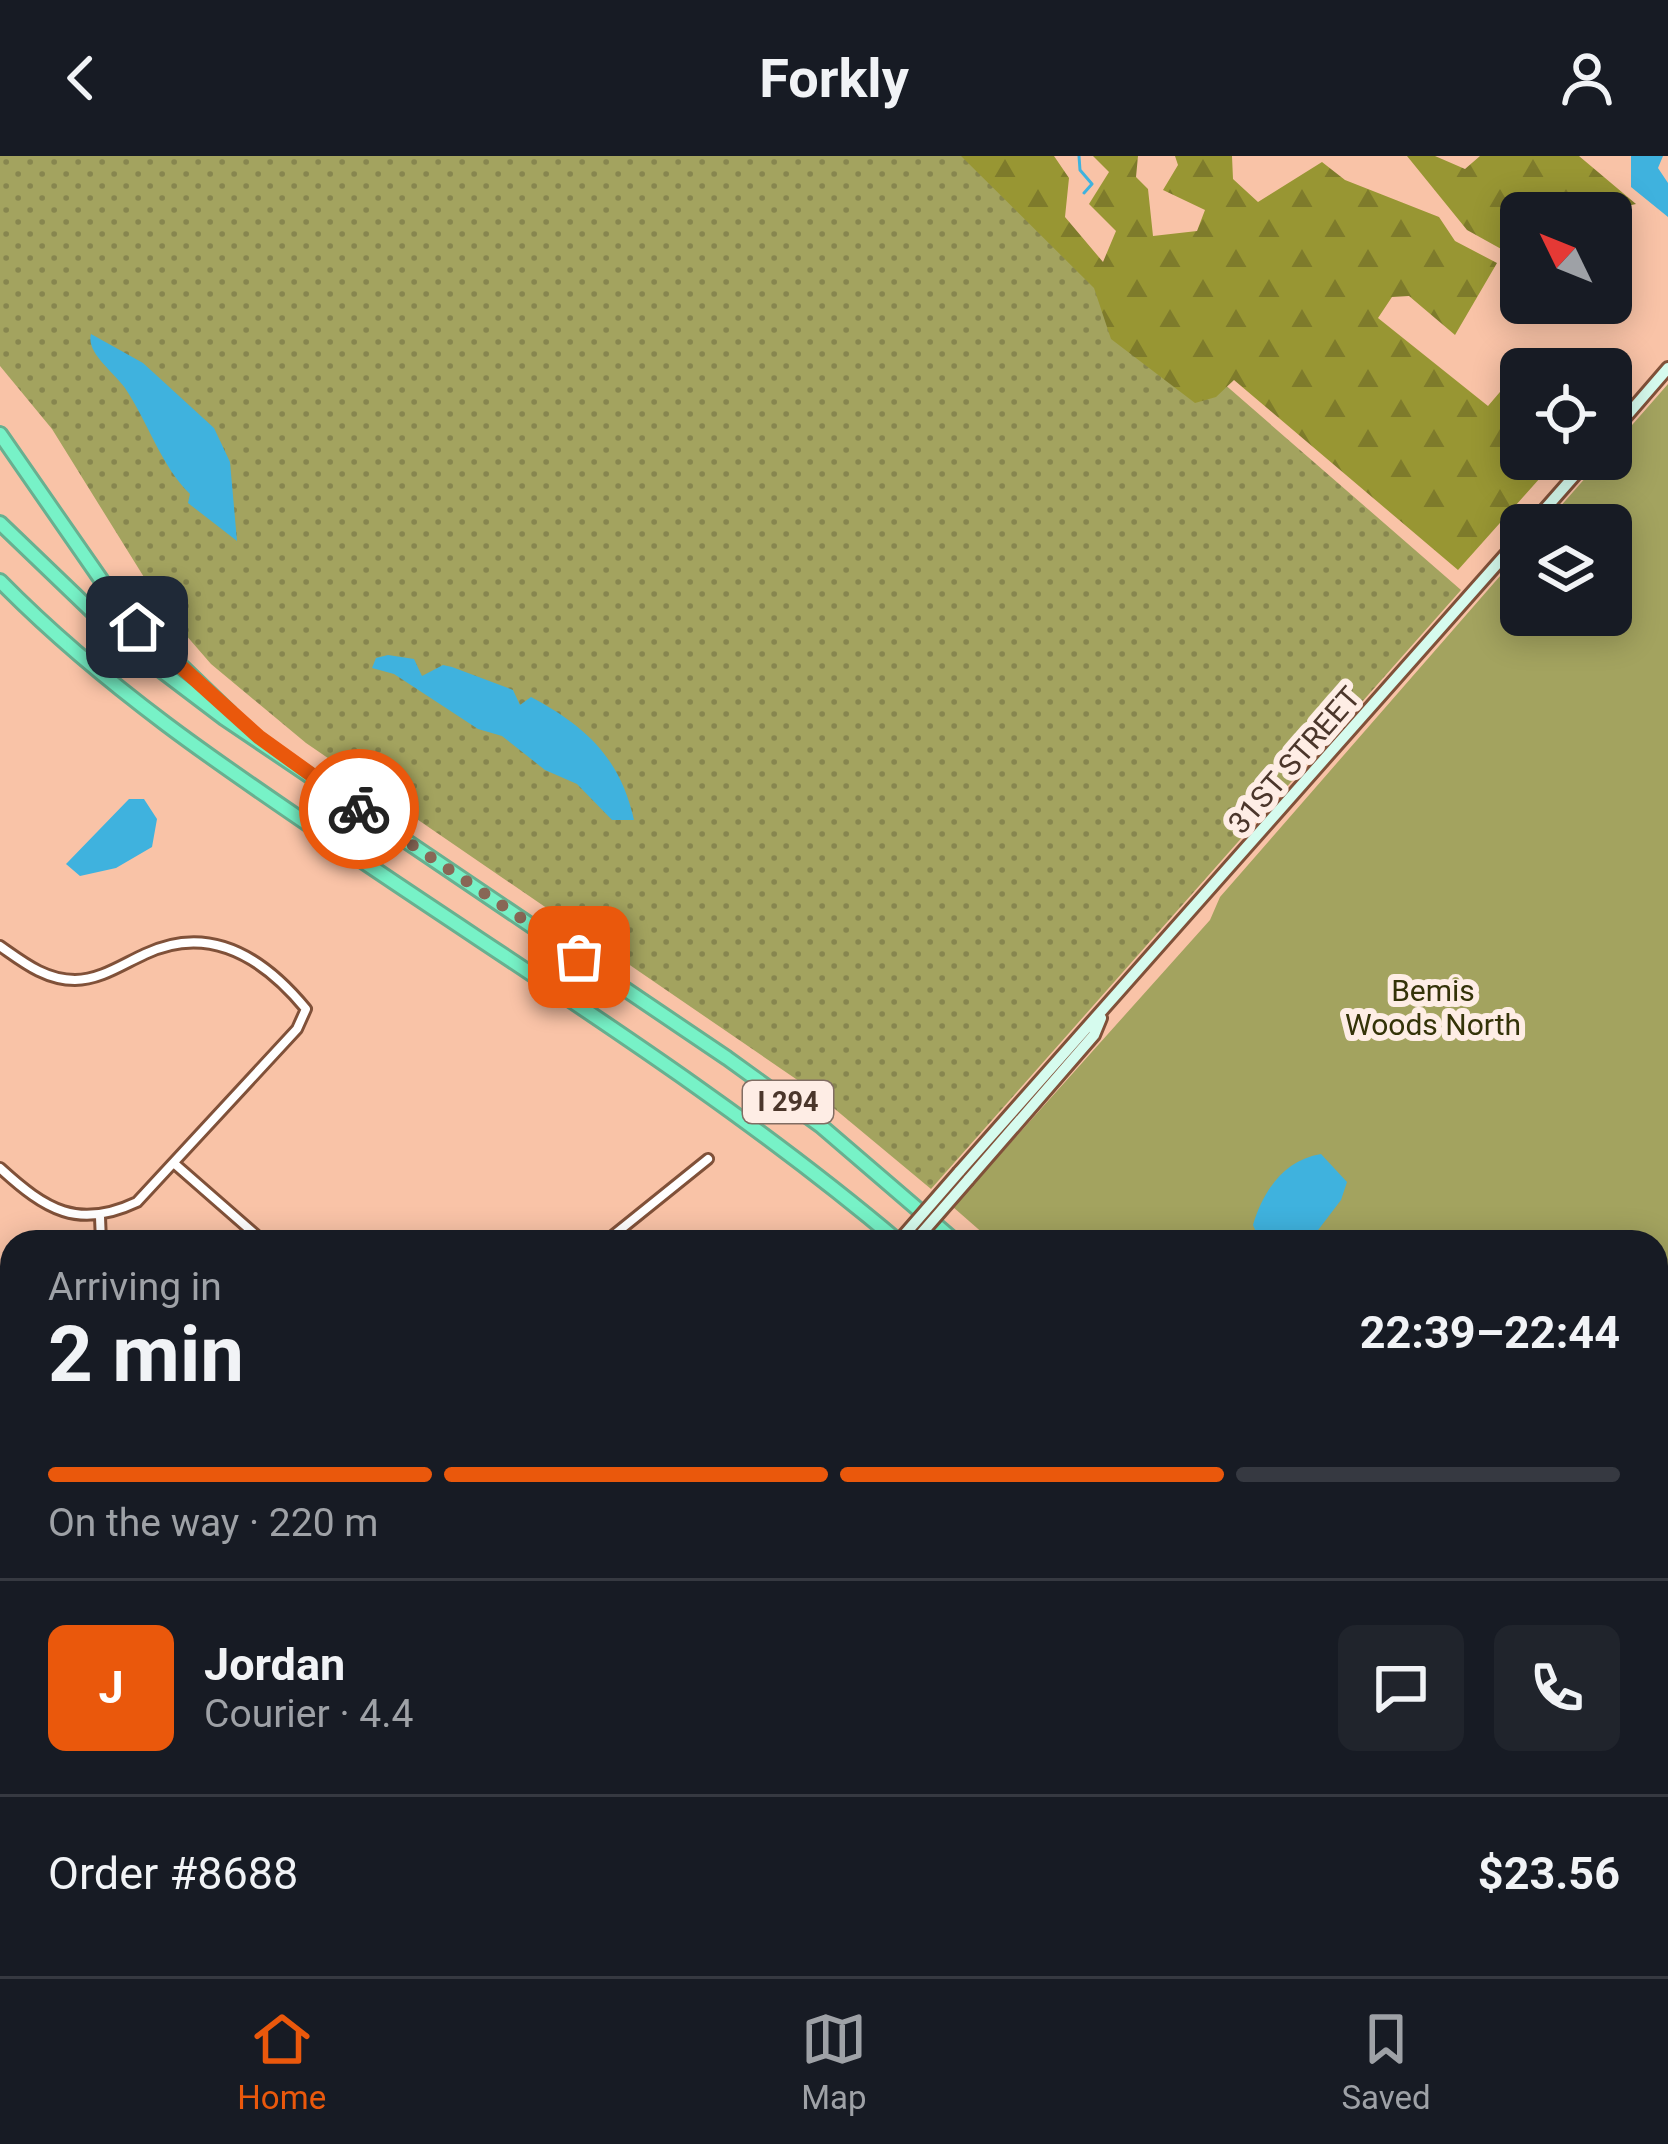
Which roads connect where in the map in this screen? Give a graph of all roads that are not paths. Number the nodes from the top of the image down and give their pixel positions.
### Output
1 (1668, 368) edge
2 (1632, 410) edge
3 (0, 434) edge
4 (1571, 480) edge
5 (1549, 504) edge
6 (0, 523) edge
7 (1500, 561) edge
8 (1, 582) edge
9 (296, 767) junction
10 (0, 946) edge
11 (708, 1159) dead end
12 (176, 1165) junction
13 (0, 1168) edge
14 (963, 1176) junction
15 (100, 1217) junction
16 (101, 1230) edge
17 (250, 1230) edge
18 (620, 1230) edge
19 (883, 1230) edge
20 (910, 1230) edge
21 (923, 1230) edge
22 (942, 1230) edge

1 - 2 main road
3 - 9 highway
4 - 5 main road
6 - 9 highway, I 294
7 - 14 main road, 31ST STREET
8 - 19 highway, I 294
9 - 22 highway, I 294
10 - 12 street
11 - 18 street
12 - 15 street
12 - 17 street
13 - 15 street
14 - 20 main road, 31ST STREET, bridge
14 - 21 main road, 31ST STREET, bridge
15 - 16 street

